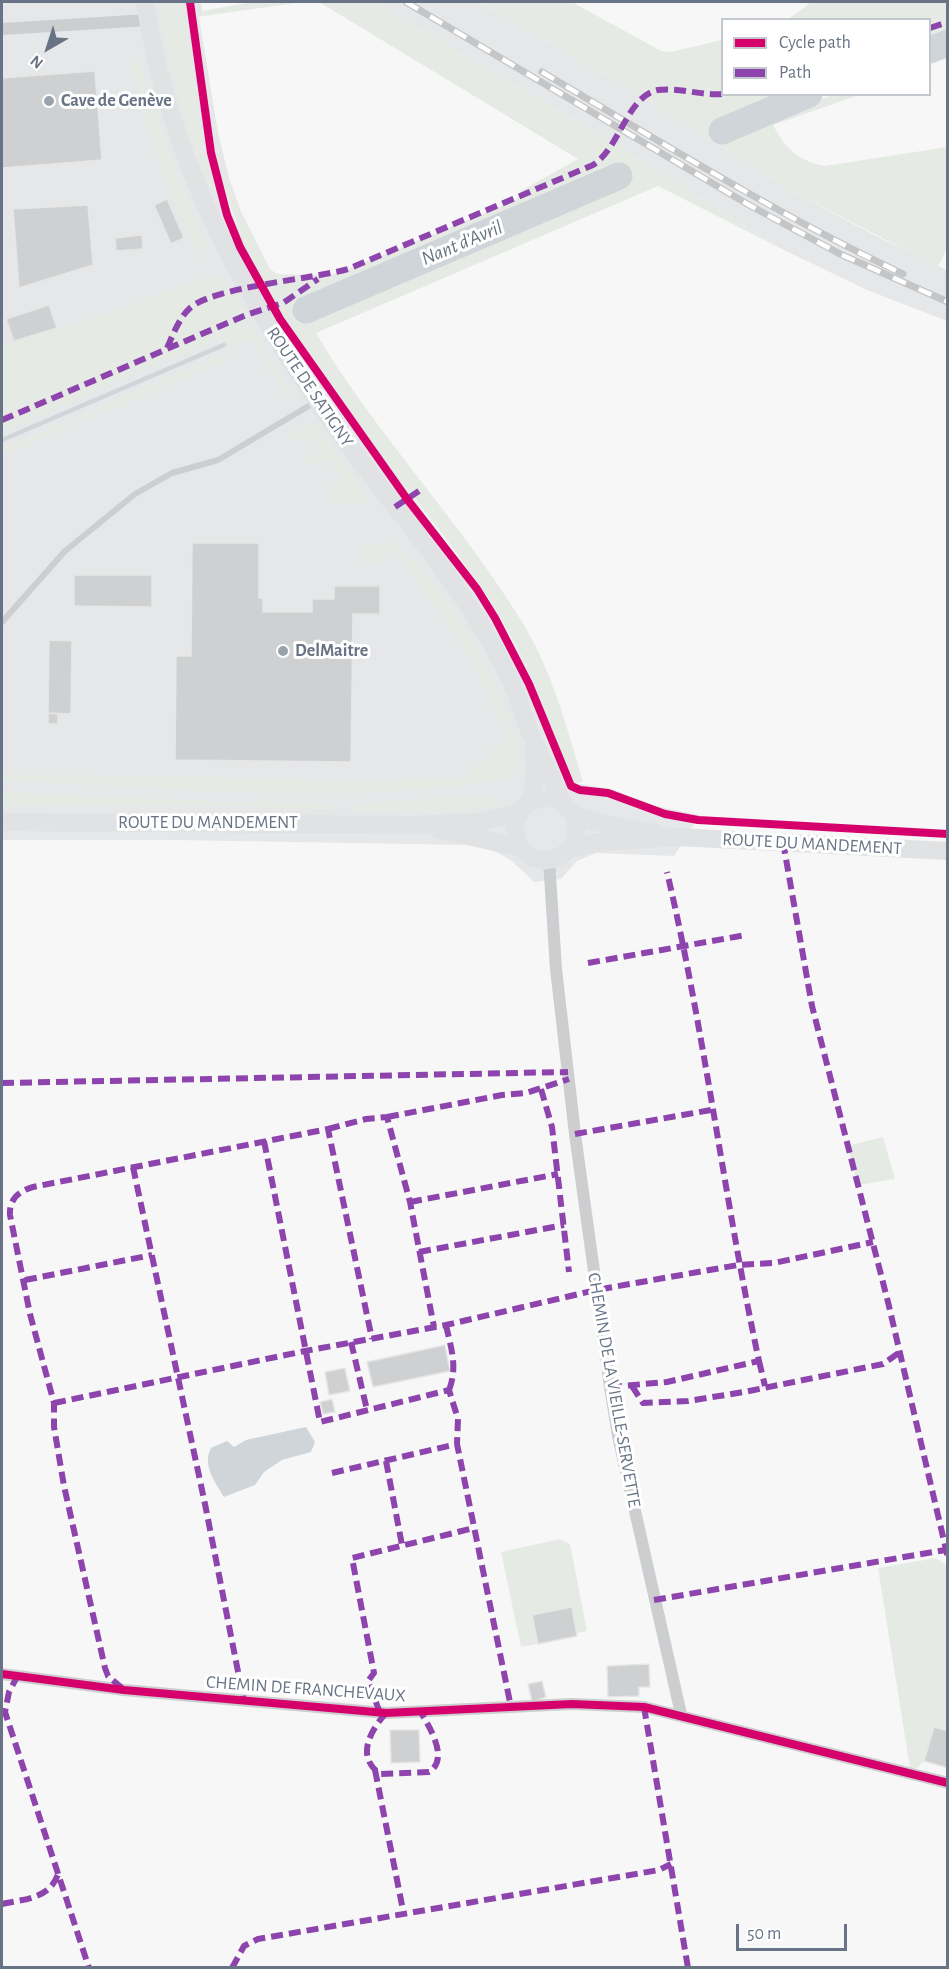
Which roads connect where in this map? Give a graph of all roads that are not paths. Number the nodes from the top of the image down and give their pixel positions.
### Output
1 (145, 2) edge
2 (148, 20) junction
3 (2, 29) edge
4 (317, 401) junction
5 (2, 622) edge
6 (534, 743) junction
7 (525, 808) junction
8 (568, 808) junction
9 (2, 822) edge
10 (414, 825) junction
11 (677, 837) junction
12 (520, 846) junction
13 (570, 849) junction
14 (948, 850) edge
15 (549, 860) junction
16 (2, 1674) edge
17 (681, 1714) junction
18 (948, 1782) edge

1 - 2 main road, ROUTE DE SATIGNY
2 - 3 street
2 - 4 main road, ROUTE DE SATIGNY
4 - 5 lane
4 - 6 main road, ROUTE DE SATIGNY
6 - 7 main road, ROUTE DE SATIGNY
6 - 8 main road, ROUTE DE SATIGNY
7 - 8 main road
7 - 10 main road, ROUTE DU MANDEMENT
7 - 12 main road
8 - 11 main road, ROUTE DU MANDEMENT
8 - 13 main road
9 - 10 main road, ROUTE DU MANDEMENT
10 - 12 main road, ROUTE DU MANDEMENT
11 - 13 main road, ROUTE DU MANDEMENT
11 - 14 main road, ROUTE DU MANDEMENT
12 - 15 main road
13 - 15 main road
15 - 17 street, CHEMIN DE LA VIEILLE-SERVETTE
16 - 17 street, CHEMIN DE FRANCHEVAUX
17 - 18 street

